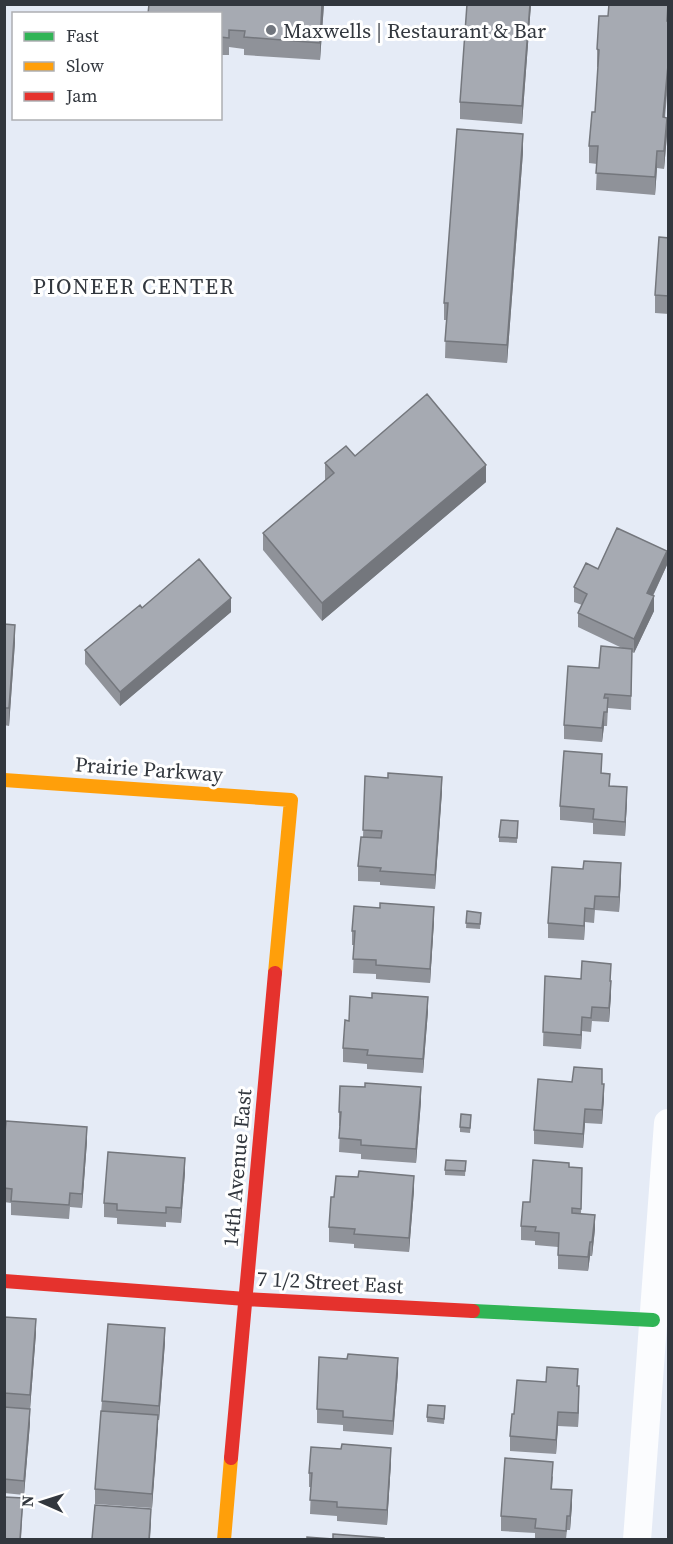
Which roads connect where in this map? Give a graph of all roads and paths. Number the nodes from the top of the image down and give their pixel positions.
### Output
1 (4, 780) edge
2 (291, 800) joint
3 (669, 1123) edge
4 (4, 1281) edge
5 (246, 1299) junction
6 (653, 1320) junction
7 (224, 1539) edge
8 (637, 1539) edge

1 - 2 street, Prairie Parkway
2 - 5 street, 14th Avenue East
3 - 6 street
4 - 5 street, 7 1/2 Street East
5 - 6 street, 7 1/2 Street East
5 - 7 street, 14th Avenue East
6 - 8 street

